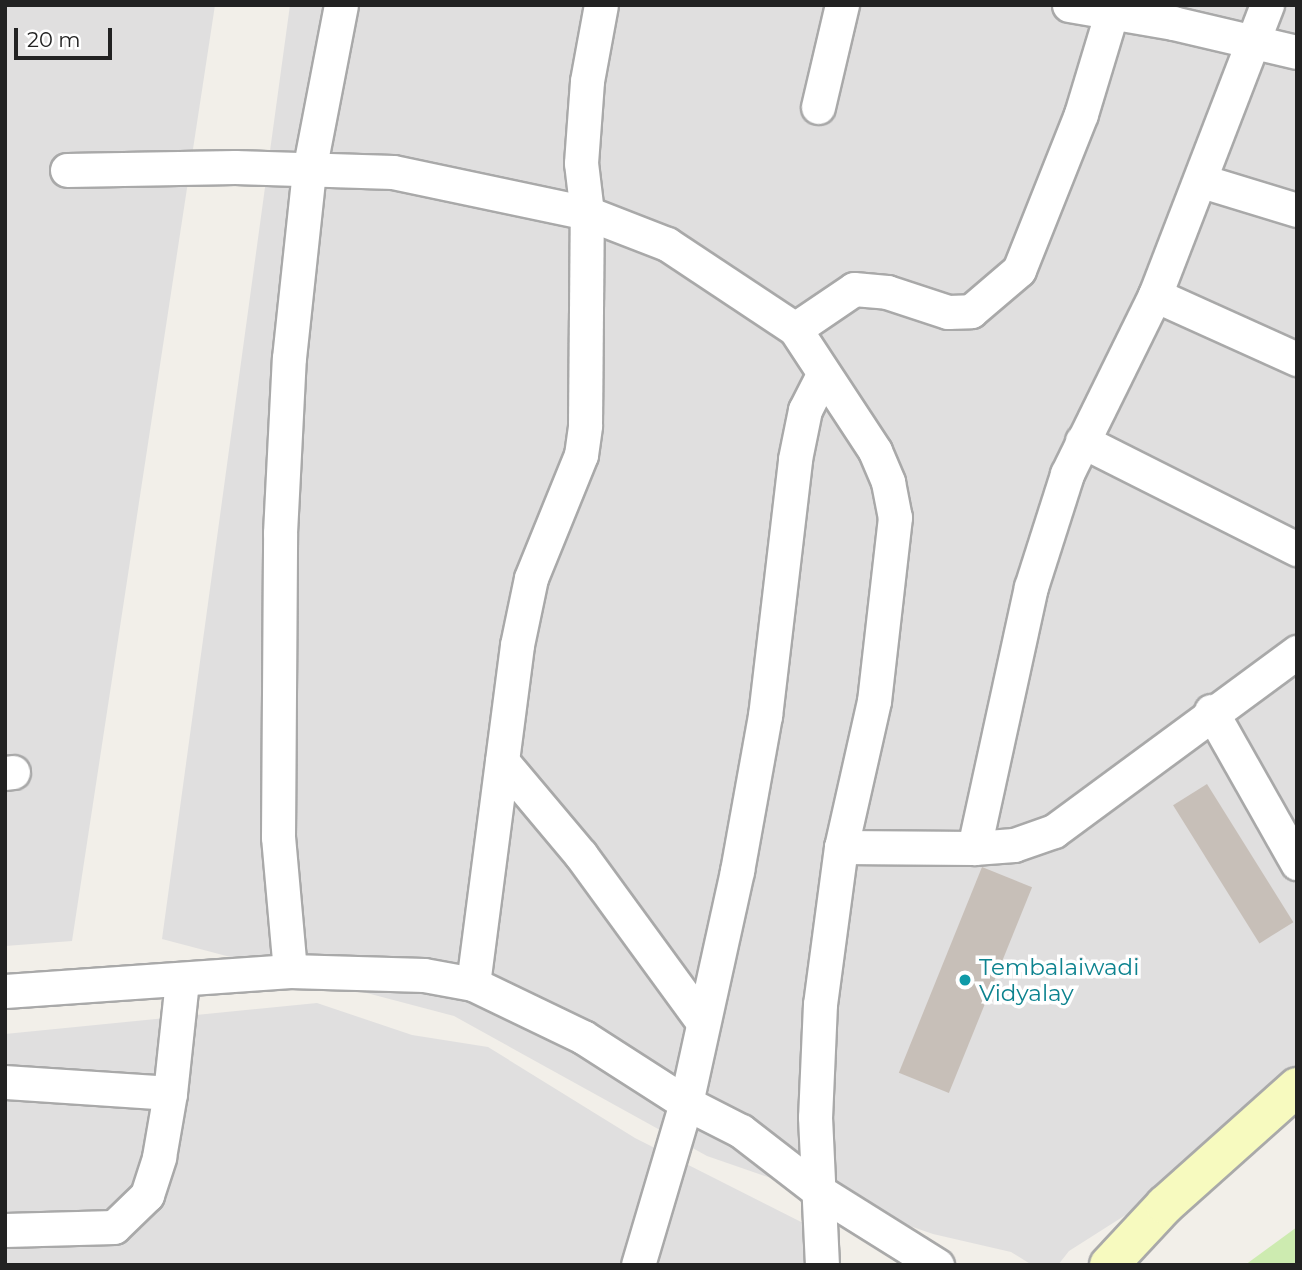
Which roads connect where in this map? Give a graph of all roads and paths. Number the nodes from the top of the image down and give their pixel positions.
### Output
1 (341, 5) edge
2 (601, 5) edge
3 (842, 5) edge
4 (1069, 5) edge
5 (1267, 5) edge
6 (1113, 9) edge
7 (1254, 41) junction
8 (1297, 52) edge
9 (818, 107) dead end
10 (67, 170) dead end
11 (309, 171) junction
12 (1202, 181) junction
13 (1297, 210) edge
14 (587, 213) junction
15 (1155, 295) junction
16 (795, 329) junction
17 (1297, 359) edge
18 (823, 374) junction
19 (1082, 441) junction
20 (1297, 549) edge
21 (1297, 652) edge
22 (1211, 711) junction
23 (502, 761) junction
24 (841, 847) junction
25 (974, 848) junction
26 (1297, 863) edge
27 (290, 971) junction
28 (183, 980) junction
29 (473, 984) junction
30 (5, 991) edge
31 (702, 1021) junction
32 (5, 1082) edge
33 (1297, 1087) edge
34 (170, 1093) junction
35 (686, 1103) junction
36 (820, 1192) junction
37 (5, 1230) edge
38 (638, 1265) edge
39 (822, 1265) edge
40 (937, 1265) edge
41 (1109, 1265) edge

1 - 11 street
2 - 14 street
3 - 9 street
4 - 6 street
5 - 7 street
6 - 7 street
6 - 16 street
7 - 8 street
7 - 12 street
10 - 11 street
11 - 14 street
11 - 27 street
12 - 13 street
12 - 15 street
14 - 16 street
14 - 23 street
15 - 17 street
15 - 19 street
16 - 18 street
18 - 24 street
18 - 31 street
19 - 20 street
19 - 25 street
21 - 22 street
22 - 25 street
22 - 26 street
23 - 29 street
23 - 31 street
24 - 25 street
24 - 36 street
27 - 28 street
27 - 29 street
28 - 30 street
28 - 34 street
29 - 35 street
31 - 35 street
32 - 34 street
33 - 41 main road
34 - 37 street
35 - 36 street
35 - 38 street
36 - 39 street
36 - 40 street

